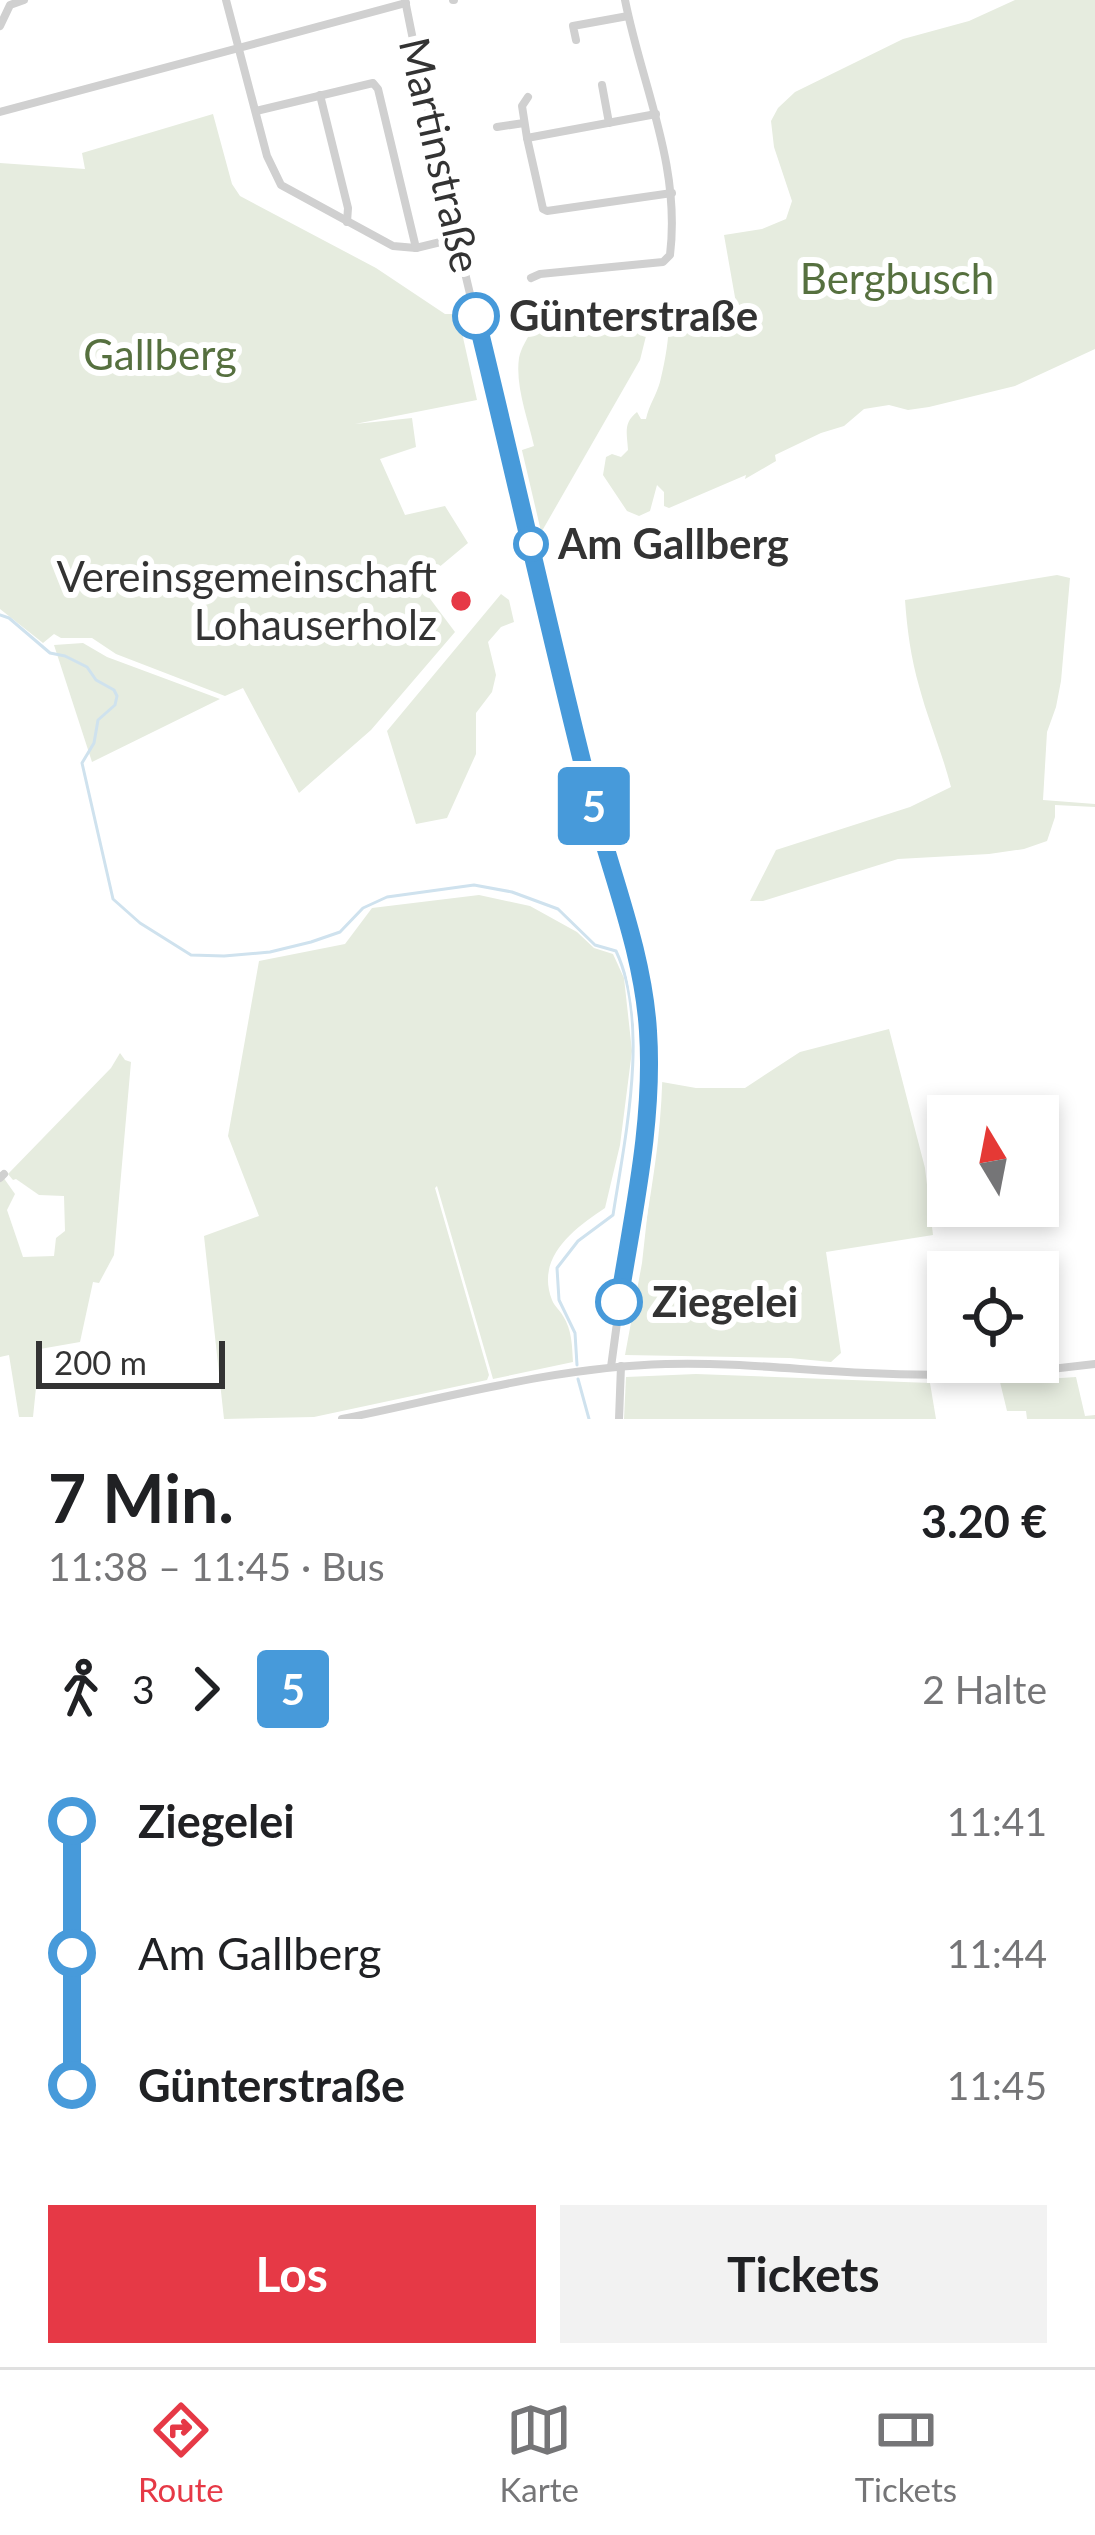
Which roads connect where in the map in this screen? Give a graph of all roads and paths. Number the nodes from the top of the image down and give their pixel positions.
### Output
1 (24, 0) edge
2 (226, 0) edge
3 (625, 0) edge
4 (405, 2) edge
5 (628, 16) junction
6 (0, 26) edge
7 (575, 40) dead end
8 (238, 47) junction
9 (602, 85) dead end
10 (320, 95) junction
11 (528, 97) dead end
12 (256, 111) junction
13 (0, 112) edge
14 (656, 114) junction
15 (524, 123) junction
16 (609, 123) junction
17 (497, 128) dead end
18 (527, 139) junction
19 (672, 193) junction
20 (346, 222) junction
21 (457, 238) junction
22 (416, 248) junction
23 (531, 278) dead end
24 (1095, 1364) edge
25 (616, 1367) junction
26 (342, 1419) edge
27 (619, 1419) edge

1 - 6 street
2 - 8 street
3 - 5 street
4 - 8 street
4 - 21 street, Martinstraße
5 - 7 street
5 - 14 street
8 - 12 street
8 - 13 street
9 - 16 street
10 - 12 street
10 - 20 street
10 - 22 street
11 - 15 street
12 - 20 street
14 - 16 street
14 - 19 street
15 - 17 street
15 - 18 street
16 - 18 street
18 - 19 street
19 - 23 street
20 - 22 street
21 - 22 street
21 - 25 street, Martinstraße
24 - 25 street
25 - 26 street
25 - 27 street, Martinstraße

